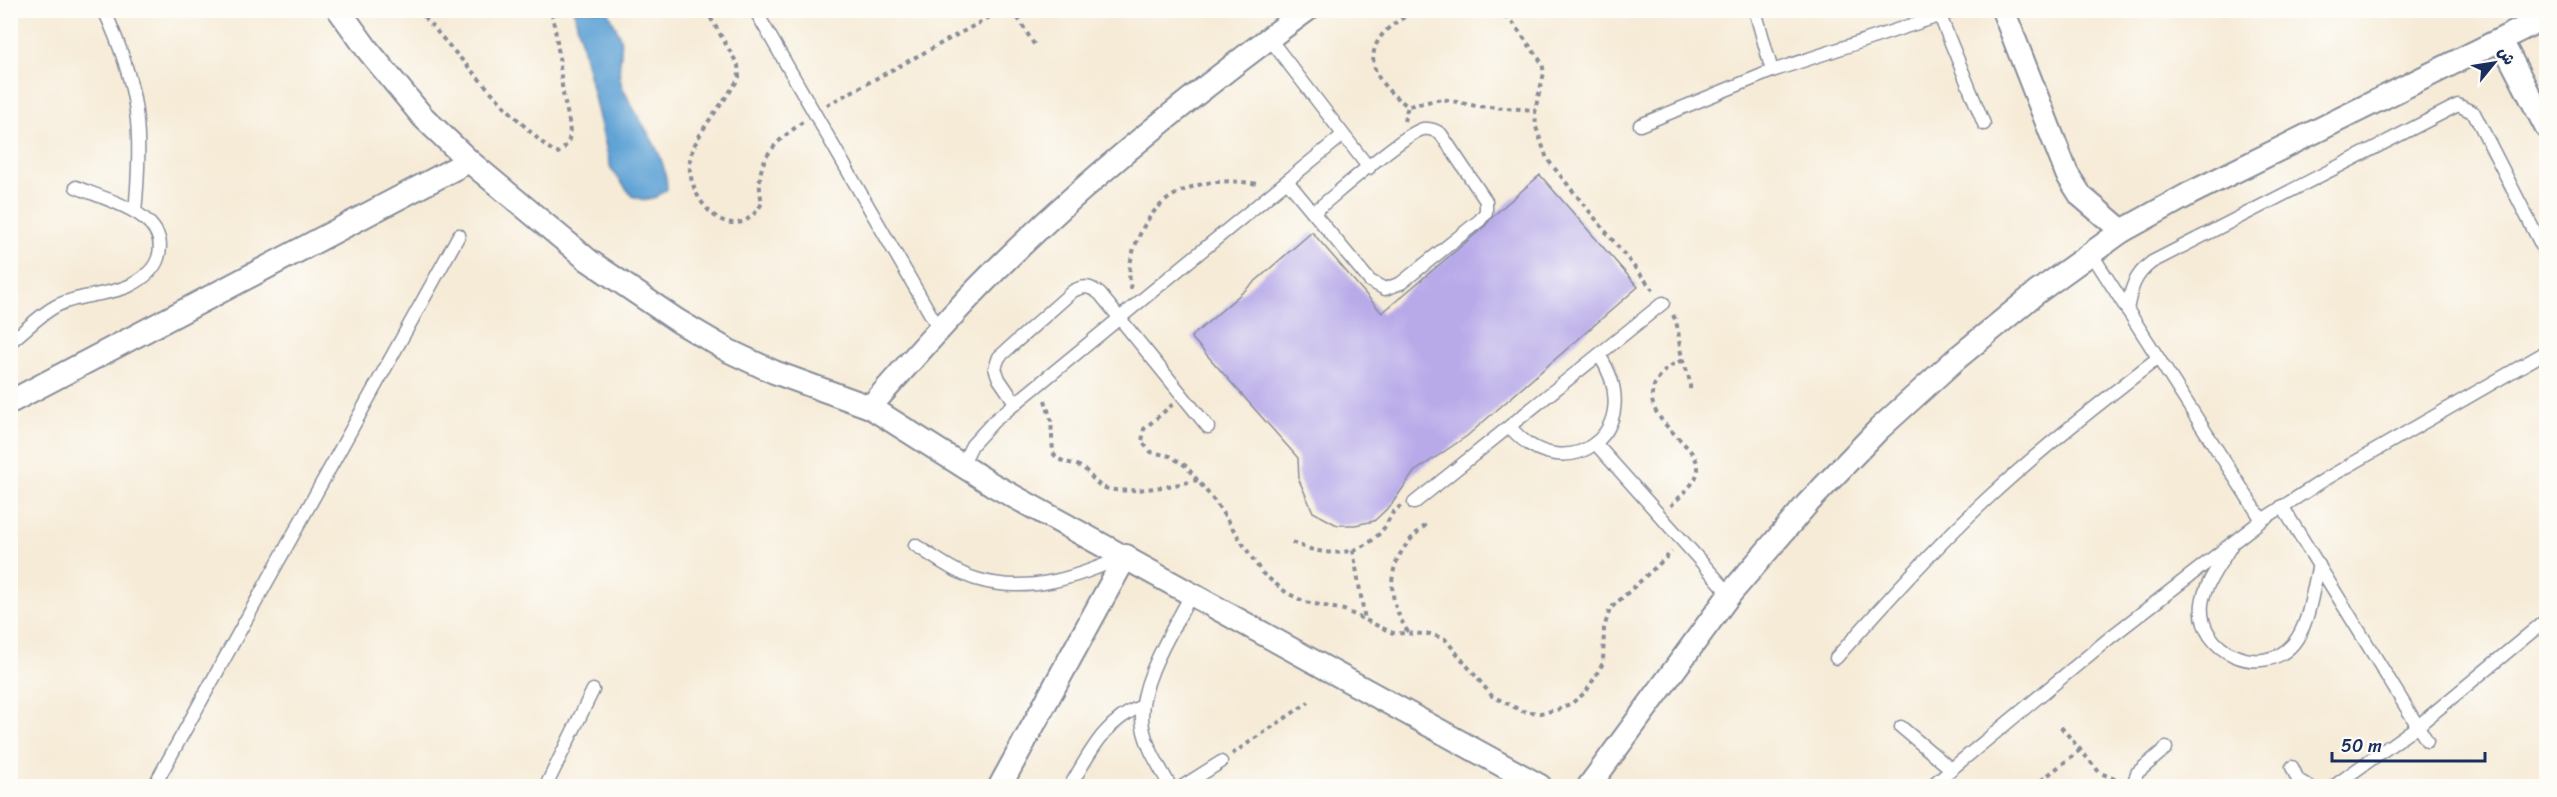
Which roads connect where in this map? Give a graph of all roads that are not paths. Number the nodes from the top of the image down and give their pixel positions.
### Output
1 (104, 10) edge
2 (339, 10) edge
3 (755, 10) edge
4 (1307, 10) edge
5 (1755, 10) edge
6 (1957, 10) edge
7 (2002, 10) edge
8 (1940, 16) junction
9 (2547, 18) edge
10 (1269, 38) junction
11 (2501, 40) junction
12 (1772, 71) junction
13 (1984, 124) dead end
14 (1640, 125) dead end
15 (2547, 127) edge
16 (1343, 135) junction
17 (469, 161) junction
18 (1369, 168) junction
19 (1283, 184) junction
20 (75, 188) dead end
21 (135, 212) junction
22 (1314, 212) junction
23 (2122, 231) junction
24 (459, 235) dead end
25 (2091, 253) junction
26 (2547, 254) edge
27 (1663, 303) road end
28 (2127, 310) junction
29 (1120, 319) junction
30 (939, 329) junction
31 (10, 342) edge
32 (2547, 352) edge
33 (1599, 355) junction
34 (2158, 358) junction
35 (10, 402) edge
36 (1016, 404) junction
37 (870, 407) junction
38 (1208, 427) dead end
39 (1510, 427) junction
40 (1595, 443) junction
41 (962, 465) junction
42 (1414, 503) road end
43 (2282, 506) junction
44 (2262, 520) junction
45 (2233, 542) junction
46 (915, 545) dead end
47 (1126, 556) junction
48 (2319, 565) junction
49 (1192, 593) junction
50 (1730, 594) junction
51 (2547, 620) edge
52 (1836, 658) dead end
53 (593, 690) dead end
54 (1142, 706) junction
55 (2419, 725) junction
56 (1900, 727) dead end
57 (2427, 741) dead end
58 (2166, 748) dead end
59 (1221, 762) road end
60 (2292, 767) dead end
61 (1951, 769) junction
62 (2133, 785) edge
63 (154, 786) edge
64 (546, 786) edge
65 (1000, 786) edge
66 (1070, 786) edge
67 (1170, 786) edge
68 (1184, 786) edge
69 (1540, 786) edge
70 (1589, 786) edge
71 (1931, 786) edge
72 (2308, 786) edge
73 (2334, 786) edge

1 - 21 lane
2 - 17 street
3 - 30 lane
4 - 10 street
5 - 12 lane
6 - 8 lane
7 - 23 street
8 - 12 lane
8 - 13 lane
9 - 11 street
10 - 16 lane
10 - 30 street
11 - 15 street
11 - 23 street
12 - 14 lane
16 - 18 lane
16 - 19 lane
17 - 35 street
17 - 37 street
18 - 22 lane
18 - 22 lane
19 - 22 lane
19 - 29 lane
20 - 21 lane
21 - 31 lane
23 - 25 street
24 - 63 lane
25 - 28 lane
25 - 50 street
26 - 28 lane
27 - 33 lane
28 - 34 lane
29 - 36 lane
29 - 36 lane
29 - 38 lane
30 - 37 street
32 - 43 lane
33 - 39 lane
33 - 40 lane
34 - 44 lane
34 - 52 lane
36 - 41 lane
37 - 41 street
39 - 40 lane
39 - 42 lane
40 - 50 lane
41 - 47 street
43 - 44 lane
43 - 48 lane
44 - 45 lane
45 - 48 lane
45 - 61 lane
46 - 47 lane
47 - 49 street
47 - 65 street
48 - 55 lane
49 - 54 lane
49 - 69 street
50 - 70 street
51 - 55 lane
53 - 64 lane
54 - 66 lane
54 - 67 lane
55 - 57 lane
55 - 73 lane
56 - 61 lane
58 - 62 lane
59 - 68 lane
60 - 72 lane
61 - 71 lane

